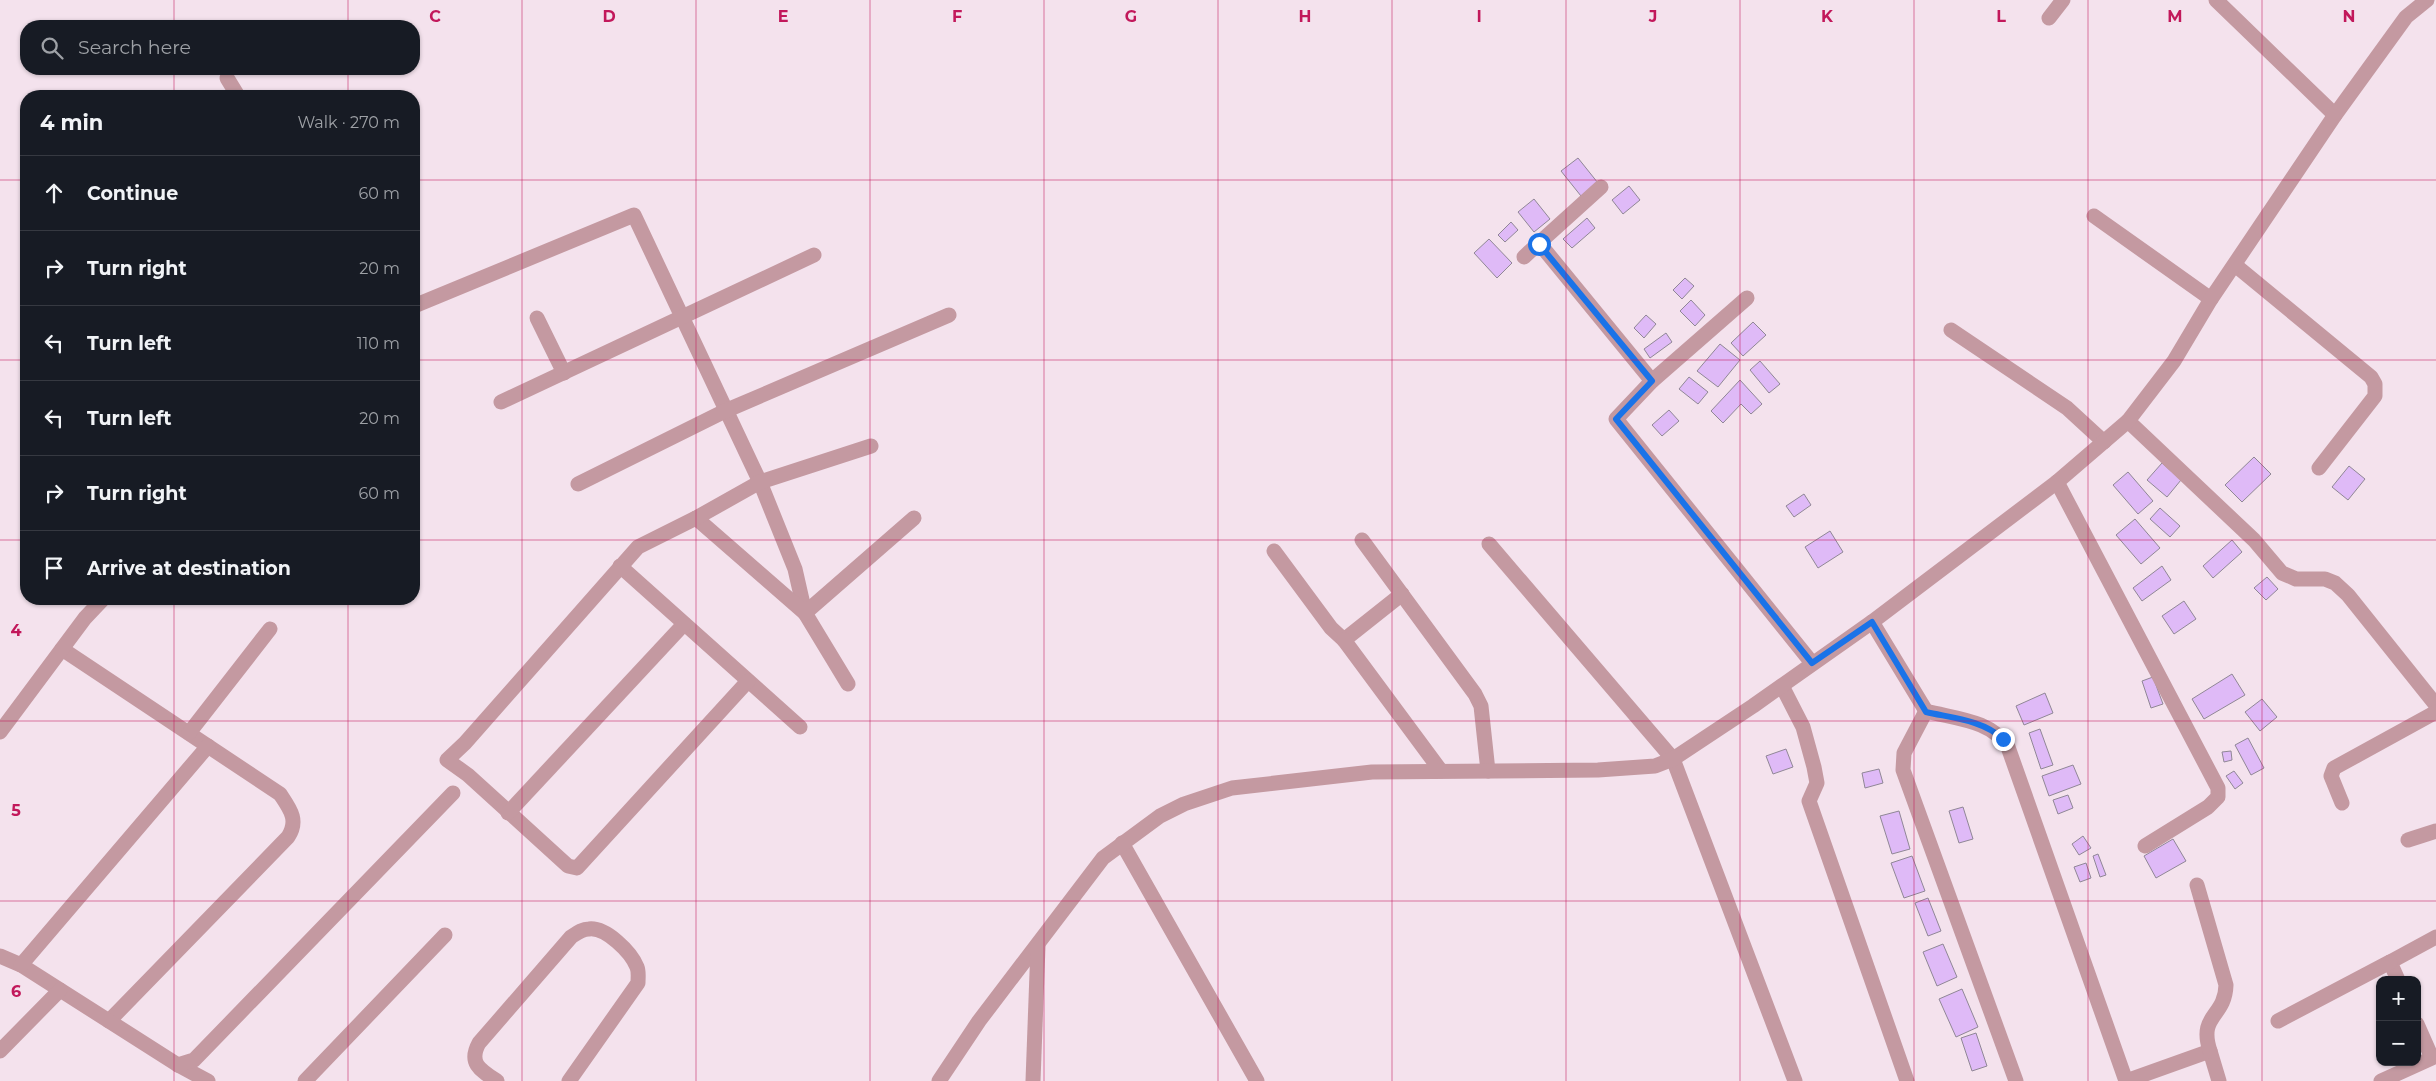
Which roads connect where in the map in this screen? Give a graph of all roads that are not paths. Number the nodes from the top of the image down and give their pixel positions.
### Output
1 (2063, 0) edge
2 (2216, 0) edge
3 (2427, 0) edge
4 (2049, 18) dead end
5 (227, 78) dead end
6 (234, 90) edge
7 (2335, 115) junction
8 (1600, 187) dead end
9 (2094, 216) dead end
10 (1539, 244) junction
11 (814, 255) dead end
12 (1524, 257) dead end
13 (2235, 265) junction
14 (1747, 298) dead end
15 (2211, 299) junction
16 (420, 304) edge
17 (948, 315) dead end
18 (537, 318) dead end
19 (682, 319) junction
20 (1952, 330) dead end
21 (564, 373) junction
22 (1652, 381) junction
23 (501, 402) dead end
24 (725, 411) junction
25 (2128, 422) junction
26 (2104, 442) junction
27 (872, 446) dead end
28 (2319, 468) dead end
29 (760, 482) junction
30 (2057, 482) junction
31 (578, 484) dead end
32 (696, 518) junction
33 (914, 518) dead end
34 (1362, 540) dead end
35 (1489, 544) dead end
36 (1274, 551) dead end
37 (620, 566) junction
38 (1402, 594) junction
39 (98, 605) edge
40 (805, 613) junction
41 (1872, 622) junction
42 (684, 624) junction
43 (270, 629) dead end
44 (1344, 640) junction
45 (62, 649) junction
46 (1812, 663) junction
47 (748, 681) junction
48 (848, 684) dead end
49 (1782, 686) junction
50 (2436, 705) edge
51 (1926, 712) junction
52 (2436, 712) edge
53 (800, 727) dead end
54 (0, 732) edge
55 (189, 733) junction
56 (208, 746) junction
57 (1673, 759) junction
58 (1441, 771) junction
59 (1488, 771) junction
60 (453, 793) dead end
61 (2342, 803) dead end
62 (508, 813) junction
63 (2436, 831) edge
64 (2408, 840) dead end
65 (1122, 843) junction
66 (2145, 846) dead end
67 (2197, 885) dead end
68 (445, 934) dead end
69 (2436, 937) edge
70 (1038, 946) junction
71 (0, 956) edge
72 (2390, 962) junction
73 (21, 966) junction
74 (2396, 976) edge
75 (60, 990) junction
76 (109, 1021) junction
77 (2278, 1021) dead end
78 (2421, 1032) edge
79 (0, 1051) edge
80 (2210, 1051) junction
81 (2434, 1057) edge
82 (178, 1065) junction
83 (208, 1081) edge
84 (305, 1081) edge
85 (497, 1081) edge
86 (569, 1081) edge
87 (939, 1081) edge
88 (1033, 1081) edge
89 (1257, 1081) edge
90 (1795, 1081) edge
91 (1907, 1081) edge
92 (2016, 1081) edge
93 (2126, 1081) edge
94 (2219, 1081) edge
95 (2381, 1081) edge

1 - 4 street
2 - 7 street
3 - 7 street
5 - 6 street
7 - 13 street
8 - 10 street
9 - 15 street
10 - 12 street
10 - 22 street
11 - 19 street
13 - 15 street
13 - 28 street
14 - 22 street
15 - 25 street
16 - 19 street
17 - 24 street
18 - 21 street
19 - 21 street
19 - 24 street
20 - 26 street
21 - 23 street
22 - 46 street
24 - 29 street
24 - 31 street
25 - 26 street
25 - 50 street
26 - 30 street
27 - 29 street
29 - 32 street
29 - 40 street
30 - 41 street
30 - 66 street
32 - 37 street
32 - 40 street
33 - 40 street
34 - 38 street
35 - 57 street
36 - 44 street
37 - 42 street
37 - 62 street
38 - 44 street
38 - 59 street
39 - 45 street
40 - 48 street
41 - 46 street
41 - 51 street
42 - 47 street
42 - 62 street
43 - 55 street
44 - 58 street
45 - 54 street
45 - 55 street
46 - 49 street
47 - 53 street
47 - 62 street
49 - 57 street
49 - 91 street
51 - 92 street
51 - 93 street
52 - 61 street
55 - 56 street
56 - 73 street
56 - 76 street
57 - 59 street
57 - 90 street
58 - 59 street
58 - 65 street
60 - 82 street
63 - 64 street
65 - 70 street
65 - 89 street
67 - 80 street
68 - 84 street
69 - 72 street
70 - 87 street
70 - 88 street
71 - 73 street
72 - 74 street
72 - 77 street
73 - 75 street
75 - 76 street
75 - 79 street
76 - 82 street
78 - 81 street
80 - 93 street
80 - 94 street
81 - 95 street
82 - 83 street
85 - 86 street

